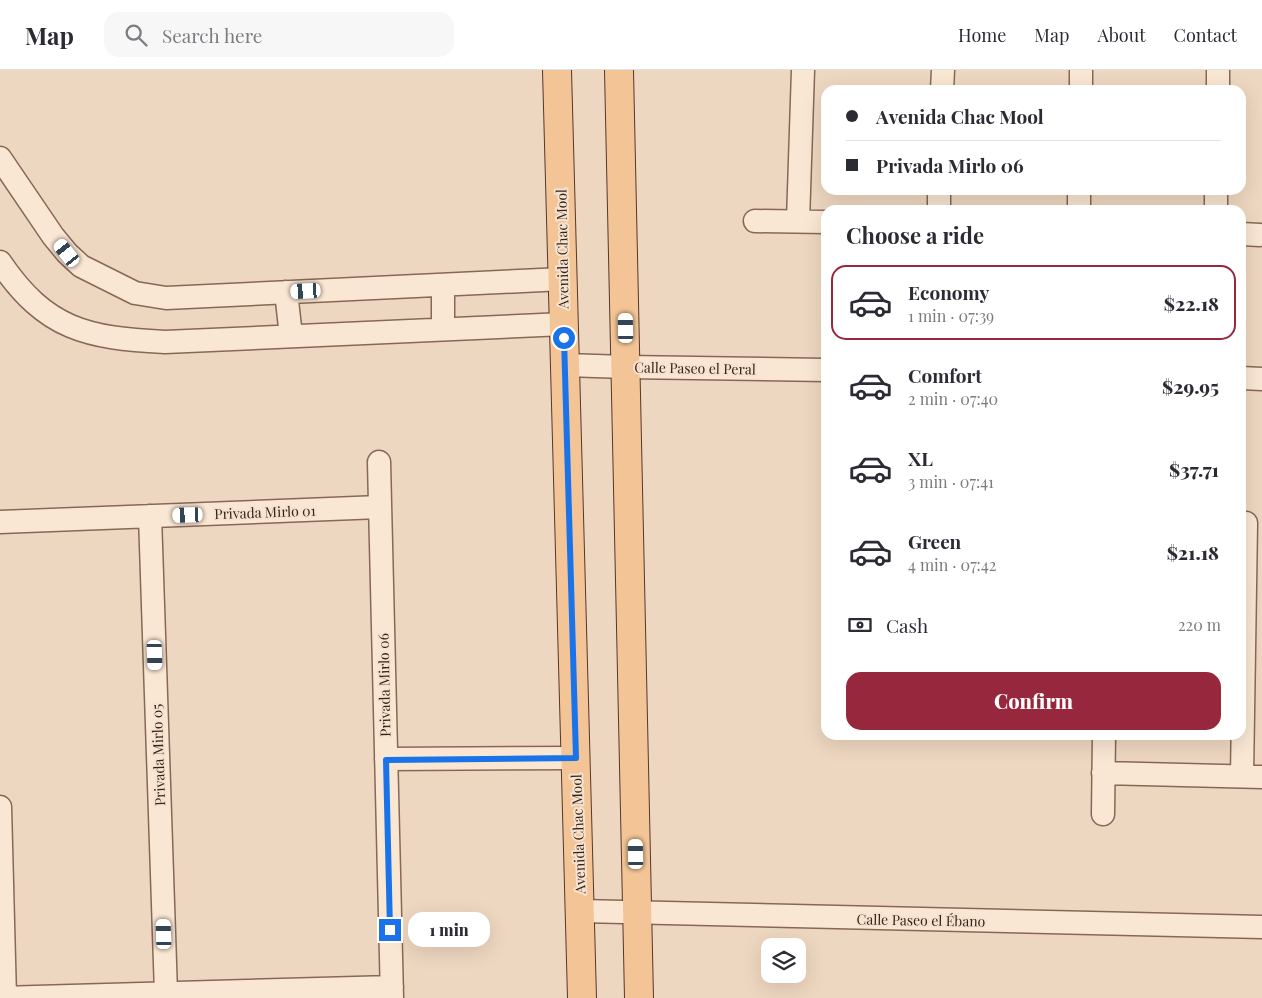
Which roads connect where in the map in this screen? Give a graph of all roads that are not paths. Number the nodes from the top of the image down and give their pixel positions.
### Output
1 (557, 70) edge
2 (619, 70) edge
3 (803, 70) edge
4 (943, 70) edge
5 (1081, 70) edge
6 (1218, 70) edge
7 (942, 85) edge
8 (1081, 85) edge
9 (1218, 85) edge
10 (0, 158) edge
11 (755, 220) dead end
12 (798, 221) junction
13 (821, 222) edge
14 (0, 262) edge
15 (562, 279) junction
16 (443, 285) junction
17 (286, 292) junction
18 (564, 324) junction
19 (443, 329) junction
20 (291, 336) junction
21 (565, 364) junction
22 (626, 367) junction
23 (821, 370) edge
24 (1246, 378) edge
25 (1262, 379) edge
26 (379, 462) dead end
27 (380, 507) junction
28 (150, 516) junction
29 (0, 522) edge
30 (1250, 523) edge
31 (1104, 740) edge
32 (576, 758) junction
33 (386, 760) junction
34 (1103, 773) junction
35 (1252, 777) edge
36 (0, 807) edge
37 (1103, 814) dead end
38 (580, 911) junction
39 (638, 913) junction
40 (1262, 927) edge
41 (392, 992) edge
42 (166, 993) junction
43 (0, 998) edge
44 (5, 998) edge
45 (582, 998) edge
46 (639, 998) edge

1 - 15 main road, Avenida Chac Mool
2 - 22 main road
3 - 12 street
4 - 7 street
5 - 8 street
6 - 9 street
10 - 17 street
11 - 12 street
12 - 13 street
14 - 20 street
15 - 16 street
15 - 18 main road, Avenida Chac Mool
16 - 17 street
16 - 19 street
17 - 20 street
18 - 19 street
18 - 21 main road, Avenida Chac Mool
19 - 20 street
21 - 22 street, Calle Paseo el Peral
21 - 32 main road, Avenida Chac Mool
22 - 23 street, Calle Paseo el Peral
22 - 39 main road
24 - 25 street
26 - 27 street, Privada Mirlo 06
27 - 28 street, Privada Mirlo 01
27 - 33 street, Privada Mirlo 06
28 - 29 street, Privada Mirlo 01
28 - 42 street, Privada Mirlo 05
30 - 35 street
31 - 34 street
32 - 33 street
32 - 38 main road, Avenida Chac Mool
33 - 41 street, Privada Mirlo 06
34 - 35 street
34 - 37 street
36 - 44 street
38 - 39 street, Calle Paseo el Ébano
38 - 45 main road, Avenida Chac Mool
39 - 40 street, Calle Paseo el Ébano
39 - 46 main road
41 - 42 street
42 - 44 street
43 - 44 street

